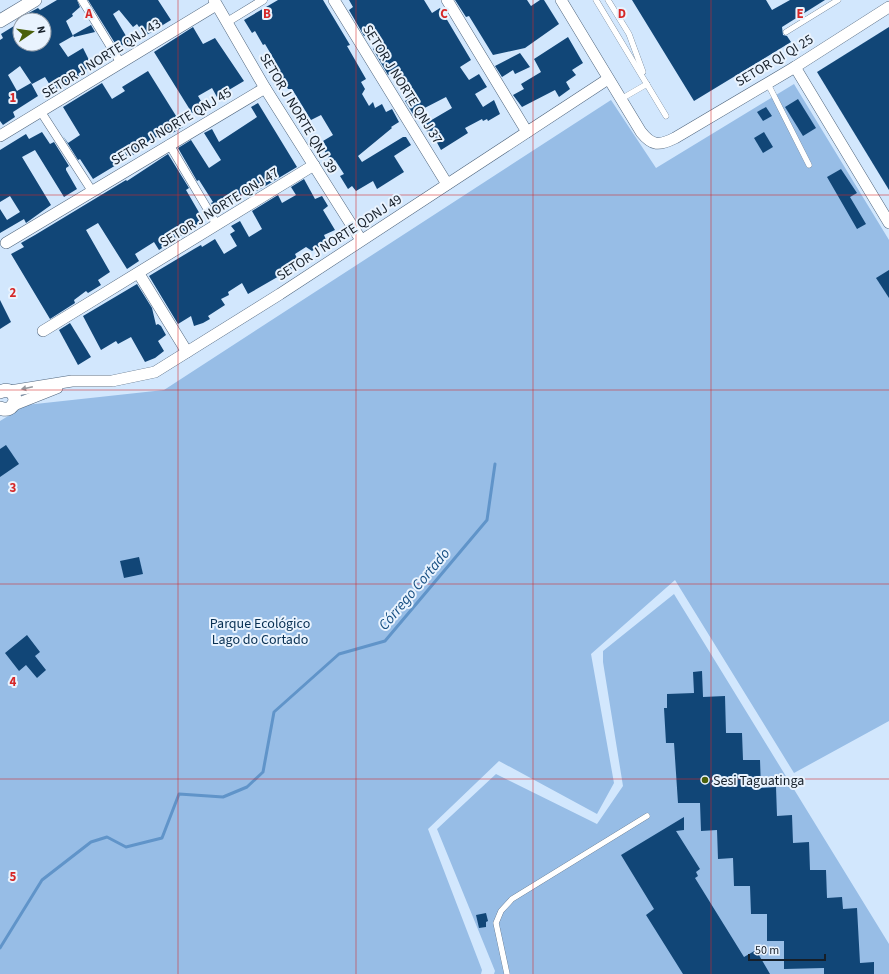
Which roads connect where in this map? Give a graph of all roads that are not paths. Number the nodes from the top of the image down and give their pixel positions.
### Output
1 (35, 0) edge
2 (82, 0) edge
3 (263, 0) edge
4 (334, 0) edge
5 (447, 0) edge
6 (561, 0) edge
7 (596, 0) edge
8 (608, 0) edge
9 (838, 0) edge
10 (215, 2) edge
11 (889, 7) edge
12 (0, 21) edge
13 (227, 22) junction
14 (786, 32) dead end
15 (120, 62) junction
16 (794, 66) junction
17 (608, 79) junction
18 (767, 82) junction
19 (647, 84) junction
20 (265, 88) junction
21 (620, 99) junction
22 (41, 112) junction
23 (666, 116) dead end
24 (527, 132) junction
25 (0, 136) edge
26 (169, 144) junction
27 (809, 165) dead end
28 (314, 166) junction
29 (447, 184) junction
30 (92, 191) junction
31 (889, 223) edge
32 (217, 225) junction
33 (361, 240) junction
34 (6, 243) dead end
35 (139, 274) junction
36 (43, 331) dead end
37 (187, 352) junction
38 (72, 381) junction
39 (4, 389) edge
40 (14, 405) junction
41 (0, 408) edge
42 (647, 816) dead end
43 (508, 974) edge

1 - 12 street
2 - 15 street
3 - 13 street
4 - 29 street, SETOR J NORTE QNJ 37
5 - 24 street
6 - 17 street, SETOR QI QI 25
7 - 19 lane
8 - 19 lane
9 - 14 lane
10 - 13 street, SETOR J NORTE QNJ 39
10 - 15 street, SETOR J NORTE QNJ 43
11 - 16 street, SETOR QI QI 25
13 - 20 street, SETOR J NORTE QNJ 39
15 - 22 street, SETOR J NORTE QNJ 43
16 - 18 street, SETOR QI QI 25
16 - 31 street
17 - 21 street, SETOR QI QI 25
17 - 24 street, SETOR J NORTE QDNJ 49
18 - 21 street, SETOR QI QI 25
18 - 27 lane
19 - 21 lane
19 - 23 lane
20 - 26 street, SETOR J NORTE QNJ 45
20 - 28 street, SETOR J NORTE QNJ 39
22 - 25 street, SETOR J NORTE QNJ 43
22 - 30 street
24 - 29 street, SETOR J NORTE QDNJ 49
26 - 30 street, SETOR J NORTE QNJ 45
26 - 32 street
28 - 32 street, SETOR J NORTE QNJ 47
28 - 33 street, SETOR J NORTE QNJ 39
29 - 33 street, SETOR J NORTE QDNJ 49
30 - 34 street, SETOR J NORTE QNJ 45
32 - 35 street, SETOR J NORTE QNJ 47
33 - 37 street, SETOR J NORTE QDNJ 49
35 - 36 street, SETOR J NORTE QNJ 47
35 - 37 street
37 - 38 street, SETOR J NORTE QDNJ 49
38 -> 39 street
38 - 40 street
39 - 40 street
40 - 41 street
42 - 43 lane

